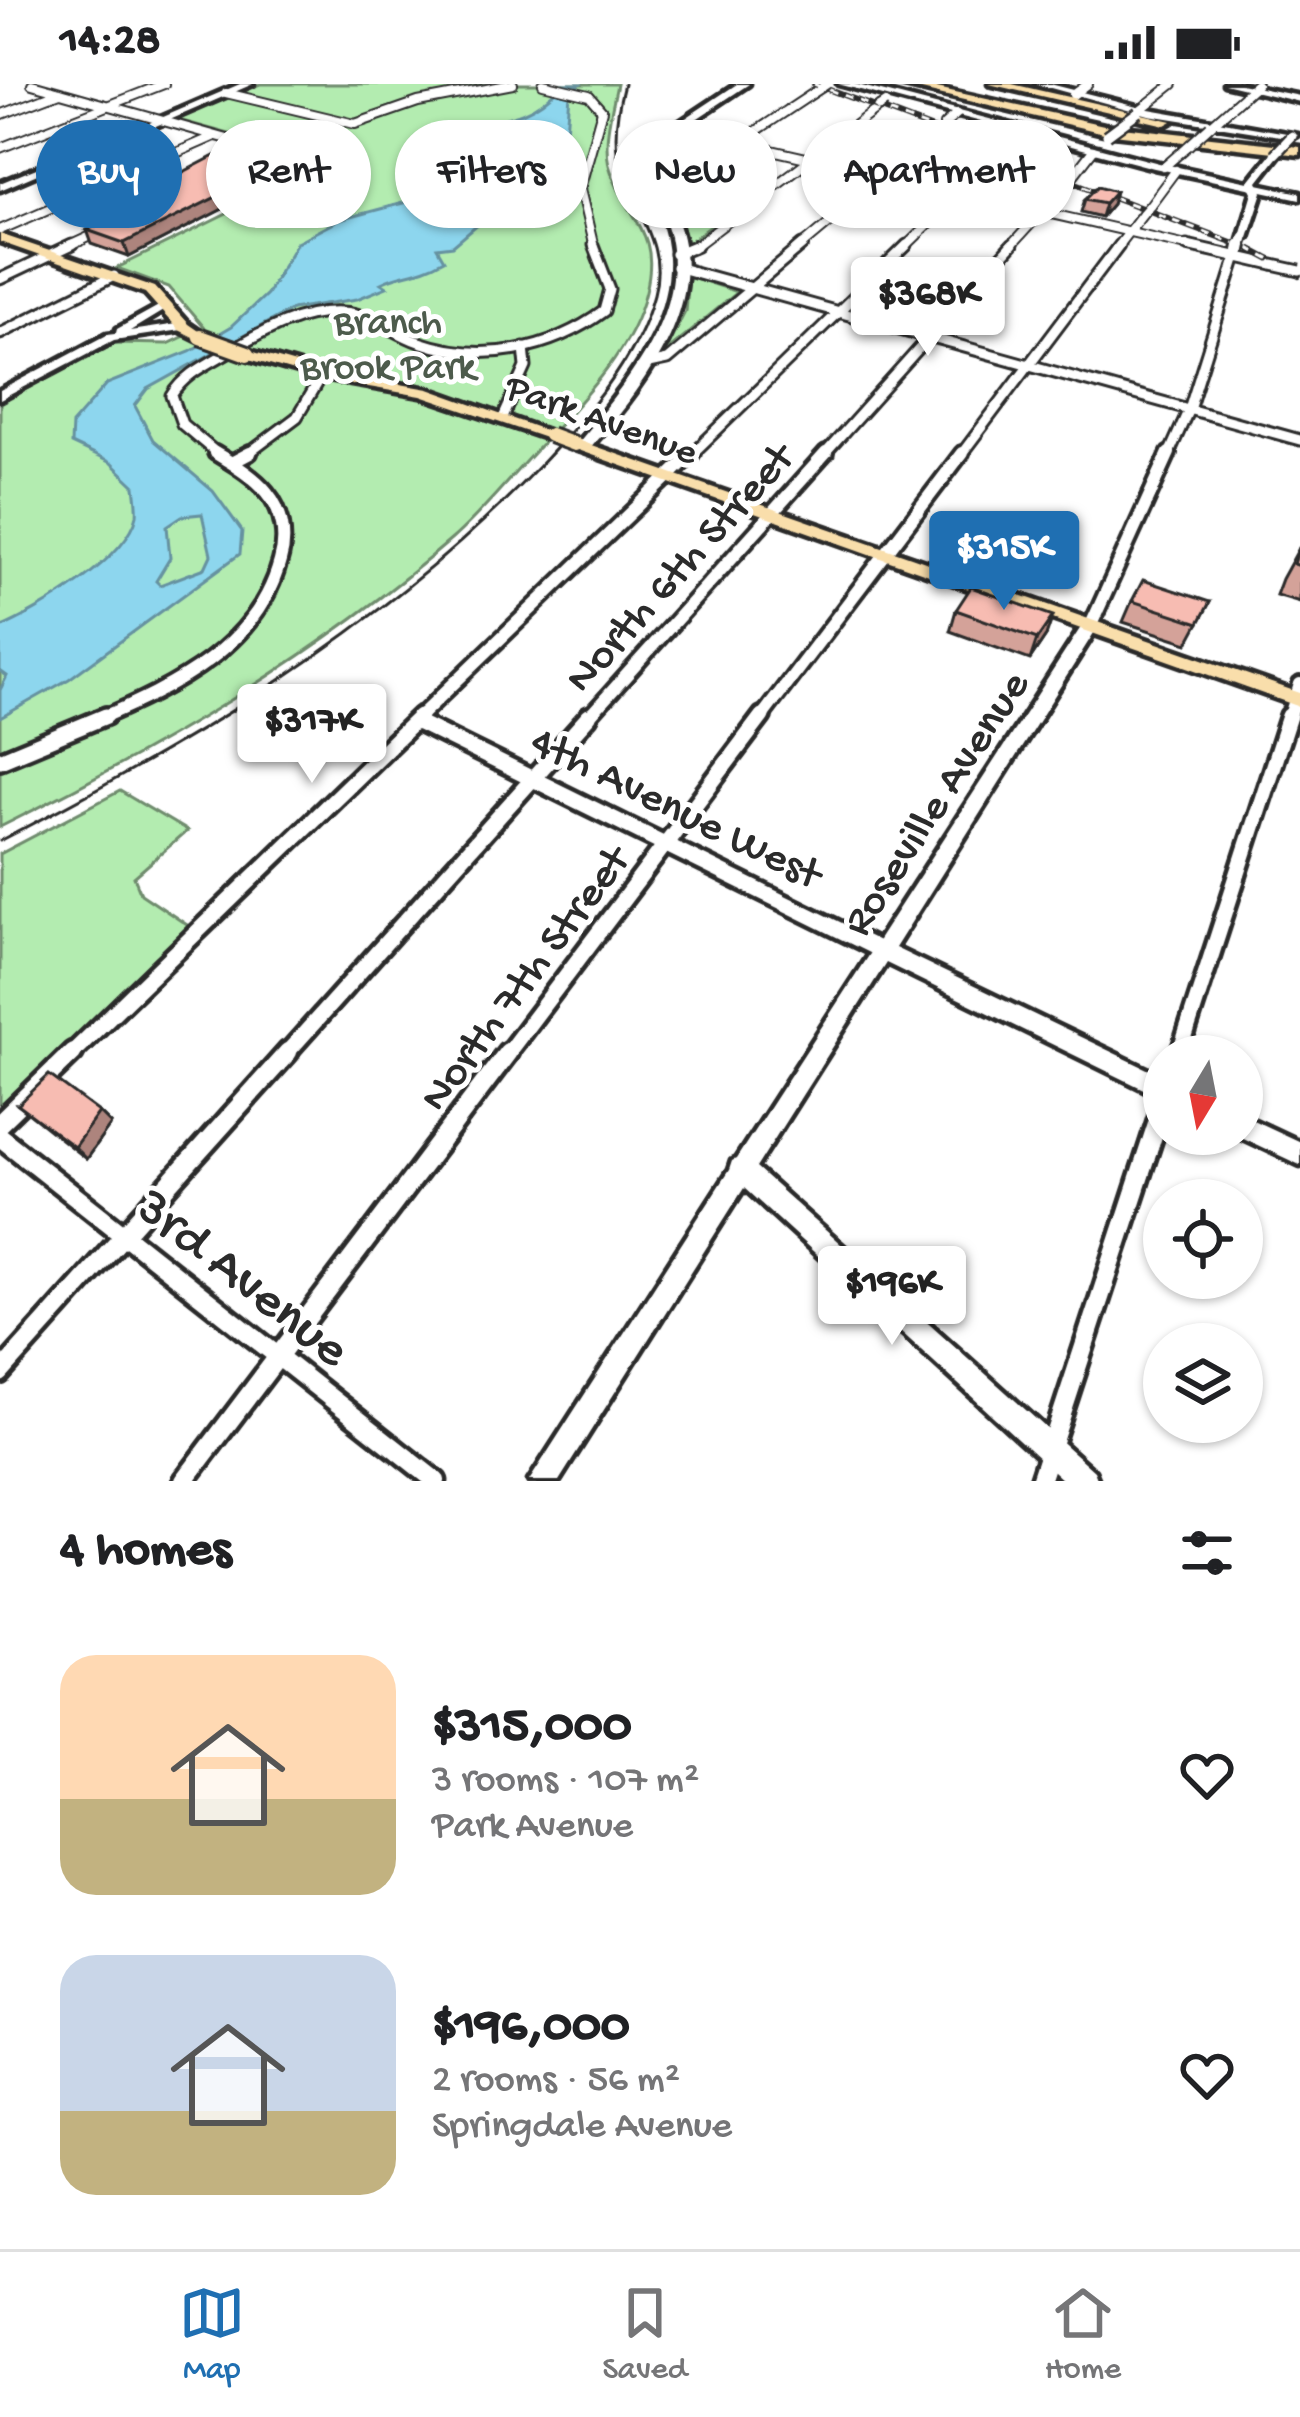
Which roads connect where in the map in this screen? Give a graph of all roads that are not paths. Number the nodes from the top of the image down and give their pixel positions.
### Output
1 (32, 84) edge
2 (164, 84) edge
3 (248, 84) edge
4 (513, 84) edge
5 (543, 84) edge
6 (744, 84) edge
7 (843, 84) edge
8 (940, 84) edge
9 (995, 84) edge
10 (1016, 84) edge
11 (1040, 84) edge
12 (1088, 84) edge
13 (1173, 84) edge
14 (1228, 84) edge
15 (553, 86) edge
16 (824, 86) edge
17 (1254, 86) edge
18 (963, 87) edge
19 (60, 92) junction
20 (894, 92) edge
21 (226, 93) junction
22 (1073, 95) junction
23 (1300, 99) edge
24 (109, 106) junction
25 (1139, 111) junction
26 (957, 114) junction
27 (0, 115) edge
28 (1011, 116) junction
29 (161, 120) joint
30 (688, 120) edge
31 (775, 120) edge
32 (859, 120) edge
33 (950, 120) edge
34 (979, 120) edge
35 (1018, 120) edge
36 (1211, 125) junction
37 (1106, 135) junction
38 (1297, 139) edge
39 (206, 140) edge
40 (1075, 145) edge
41 (1250, 146) junction
42 (0, 148) edge
43 (1093, 150) junction
44 (801, 167) edge
45 (1170, 169) junction
46 (36, 172) edge
47 (1075, 175) edge
48 (0, 187) edge
49 (1256, 187) junction
50 (1300, 196) edge
51 (1075, 220) edge
52 (108, 228) edge
53 (671, 228) edge
54 (823, 228) edge
55 (925, 228) edge
56 (1027, 228) edge
57 (1129, 232) junction
58 (0, 234) edge
59 (1240, 248) junction
60 (49, 256) junction
61 (675, 260) junction
62 (1300, 272) edge
63 (110, 278) junction
64 (0, 279) edge
65 (753, 287) junction
66 (164, 306) junction
67 (839, 311) junction
68 (183, 327) junction
69 (0, 333) edge
70 (930, 337) junction
71 (106, 339) junction
72 (524, 347) junction
73 (1029, 364) junction
74 (644, 365) junction
75 (322, 375) junction
76 (0, 396) edge
77 (1189, 409) junction
78 (503, 418) junction
79 (1300, 440) edge
80 (578, 446) junction
81 (232, 462) junction
82 (667, 477) junction
83 (770, 514) junction
84 (884, 556) junction
85 (1089, 628) junction
86 (1298, 699) edge
87 (415, 721) junction
88 (0, 760) edge
89 (532, 779) junction
90 (665, 845) junction
91 (882, 951) junction
92 (1186, 1035) edge
93 (1143, 1078) edge
94 (0, 1123) edge
95 (1263, 1136) edge
96 (0, 1137) edge
97 (1300, 1154) edge
98 (1147, 1155) edge
99 (740, 1169) junction
100 (124, 1235) junction
101 (278, 1357) junction
102 (0, 1373) edge
103 (1050, 1450) junction
104 (184, 1481) edge
105 (436, 1481) edge
106 (543, 1481) edge
107 (1040, 1481) edge
108 (1084, 1481) edge

1 - 19 street
2 - 24 street
3 - 21 main road
4 - 21 street
5 - 15 street
6 - 30 main road
7 - 20 main road
8 - 18 highway
9 - 38 highway
10 - 22 highway
11 - 22 street
12 - 22 street
13 - 25 street, North 6th Street
14 - 17 street
15 - 72 street
16 - 31 street
17 - 23 street
17 - 36 street, North 7th Street
18 - 38 highway
18 - 41 highway
19 - 24 street
19 - 27 street
20 - 26 main road
20 - 28 highway
20 - 32 street
20 - 41 highway
21 - 29 main road
22 - 25 street
24 - 29 street
24 - 42 street
25 - 36 street
25 - 37 street, North 6th Street, bridge
26 - 33 street
26 - 34 main road
28 - 35 highway
28 - 37 highway
36 - 38 street
36 - 45 street, North 7th Street, bridge
37 - 43 street, North 6th Street
38 - 41 highway
38 - 49 street, Roseville Avenue, bridge
39 - 58 street
40 - 43 main road
43 - 45 main road
43 - 47 street, North 6th Street
44 - 61 street
45 - 49 main road
45 - 57 street, North 7th Street
46 - 48 main road
49 - 50 main road
49 - 59 street, Roseville Avenue
51 - 57 street
52 - 60 street
53 - 61 main road
54 - 65 street
55 - 67 street
56 - 70 street, North 6th Street
57 - 59 street
57 - 73 street, North 7th Street
58 - 60 main road, Park Avenue
59 - 62 street, bridge
59 - 77 street, Roseville Avenue
60 - 63 main road, Park Avenue
60 - 64 street
61 - 65 street
61 - 74 main road
63 - 66 main road, Park Avenue
63 - 69 street
65 - 67 street
65 - 74 street
66 - 68 main road, Park Avenue
66 - 71 street
67 - 70 street
67 - 82 street
68 - 71 street
68 - 75 main road, Park Avenue, bridge
70 - 73 street
70 - 83 street, North 6th Street
71 - 76 street
72 - 78 street
72 - 81 street
73 - 77 street
73 - 84 street, North 7th Street
74 - 80 main road
75 - 78 main road, Park Avenue
75 - 81 street
77 - 79 street
77 - 85 street, Roseville Avenue
78 - 80 main road, Park Avenue, bridge
80 - 82 main road, Park Avenue
81 - 88 street
82 - 83 main road, Park Avenue
82 - 87 street
83 - 84 main road, Park Avenue
83 - 89 street, North 6th Street
84 - 85 main road, Park Avenue
84 - 90 street, North 7th Street
85 - 86 main road, Park Avenue
85 - 91 street, Roseville Avenue
86 - 92 street
87 - 89 street, 4th Avenue West
87 - 94 street
89 - 90 street, 4th Avenue West
89 - 100 street, North 6th Street
90 - 91 street, 4th Avenue West
90 - 101 street, North 7th Street
91 - 93 street, 4th Avenue West
91 - 99 street, Roseville Avenue
95 - 97 street
96 - 100 street, 3rd Avenue
98 - 103 street
99 - 103 street
99 - 106 street, Roseville Avenue
100 - 101 street, 3rd Avenue
100 - 102 street, North 6th Street
101 - 104 street, North 7th Street
101 - 105 street, 3rd Avenue
103 - 107 street
103 - 108 street

